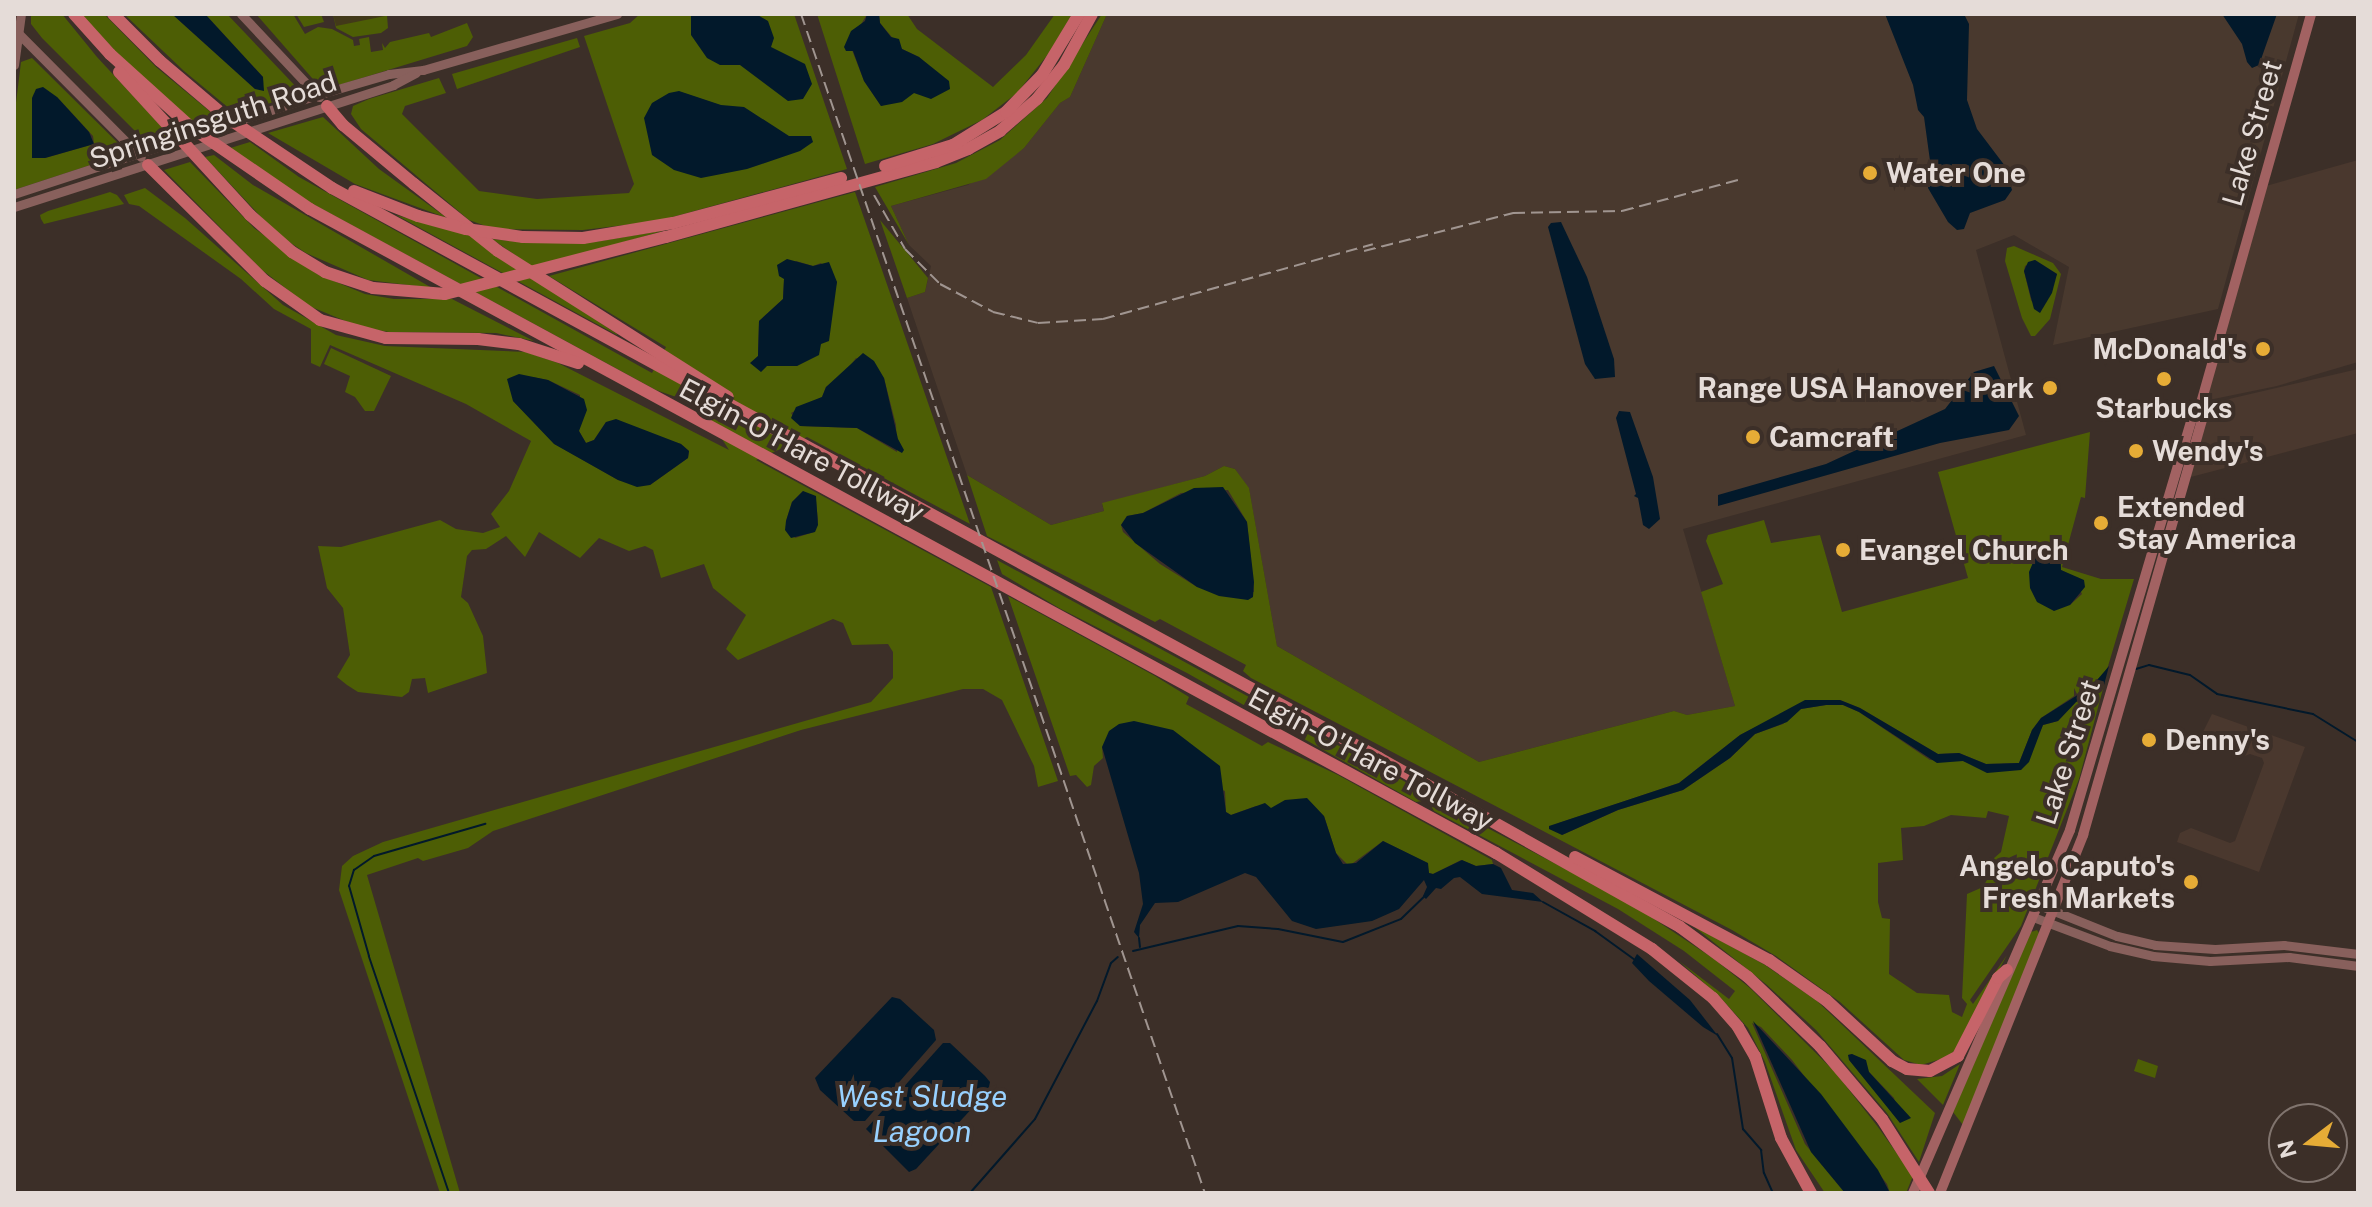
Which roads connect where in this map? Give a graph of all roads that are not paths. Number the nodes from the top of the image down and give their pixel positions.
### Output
1 (21, 14) edge
2 (113, 14) edge
3 (241, 14) edge
4 (617, 14) edge
5 (1079, 14) edge
6 (1092, 14) edge
7 (2311, 14) edge
8 (77, 18) edge
9 (16, 31) edge
10 (14, 65) edge
11 (423, 70) junction
12 (317, 95) junction
13 (327, 106) junction
14 (260, 139) junction
15 (144, 160) junction
16 (883, 171) junction
17 (838, 183) junction
18 (14, 194) edge
19 (14, 207) edge
20 (659, 361) junction
21 (677, 409) junction
22 (2124, 670) junction
23 (1379, 758) junction
24 (2039, 905) junction
25 (2033, 917) junction
26 (2052, 918) junction
27 (2358, 954) edge
28 (2358, 966) edge
29 (2007, 970) junction
30 (1941, 1190) edge
31 (1811, 1193) edge
32 (1913, 1193) edge
33 (1929, 1193) edge

1 - 9 street
2 - 14 highway
3 - 12 street
4 - 11 street, Springinsguth Road
5 - 16 highway
6 - 16 highway
7 - 22 main road, Lake Street
8 - 17 highway
8 - 21 highway, Elgin-O'Hare Tollway
9 - 10 street
9 - 15 street
11 - 12 street, Springinsguth Road
11 - 13 street, Springinsguth Road
12 - 13 street
12 - 15 street, Springinsguth Road
13 - 15 street, Springinsguth Road
13 - 20 highway
14 - 17 highway
14 - 20 highway, Elgin-O'Hare Tollway
15 - 18 street, Springinsguth Road
15 - 19 street, Springinsguth Road
15 - 21 highway
16 - 17 highway
20 - 23 highway, Elgin-O'Hare Tollway
21 - 31 highway, Elgin-O'Hare Tollway
22 - 24 main road, Lake Street
22 - 26 main road, Lake Street
23 - 29 highway
23 - 33 highway
24 - 25 main road, Lake Street
24 - 26 street
25 - 26 street
25 - 29 main road, Lake Street
26 - 27 street
26 - 28 street
26 - 30 main road, Lake Street
29 - 32 main road, Lake Street

